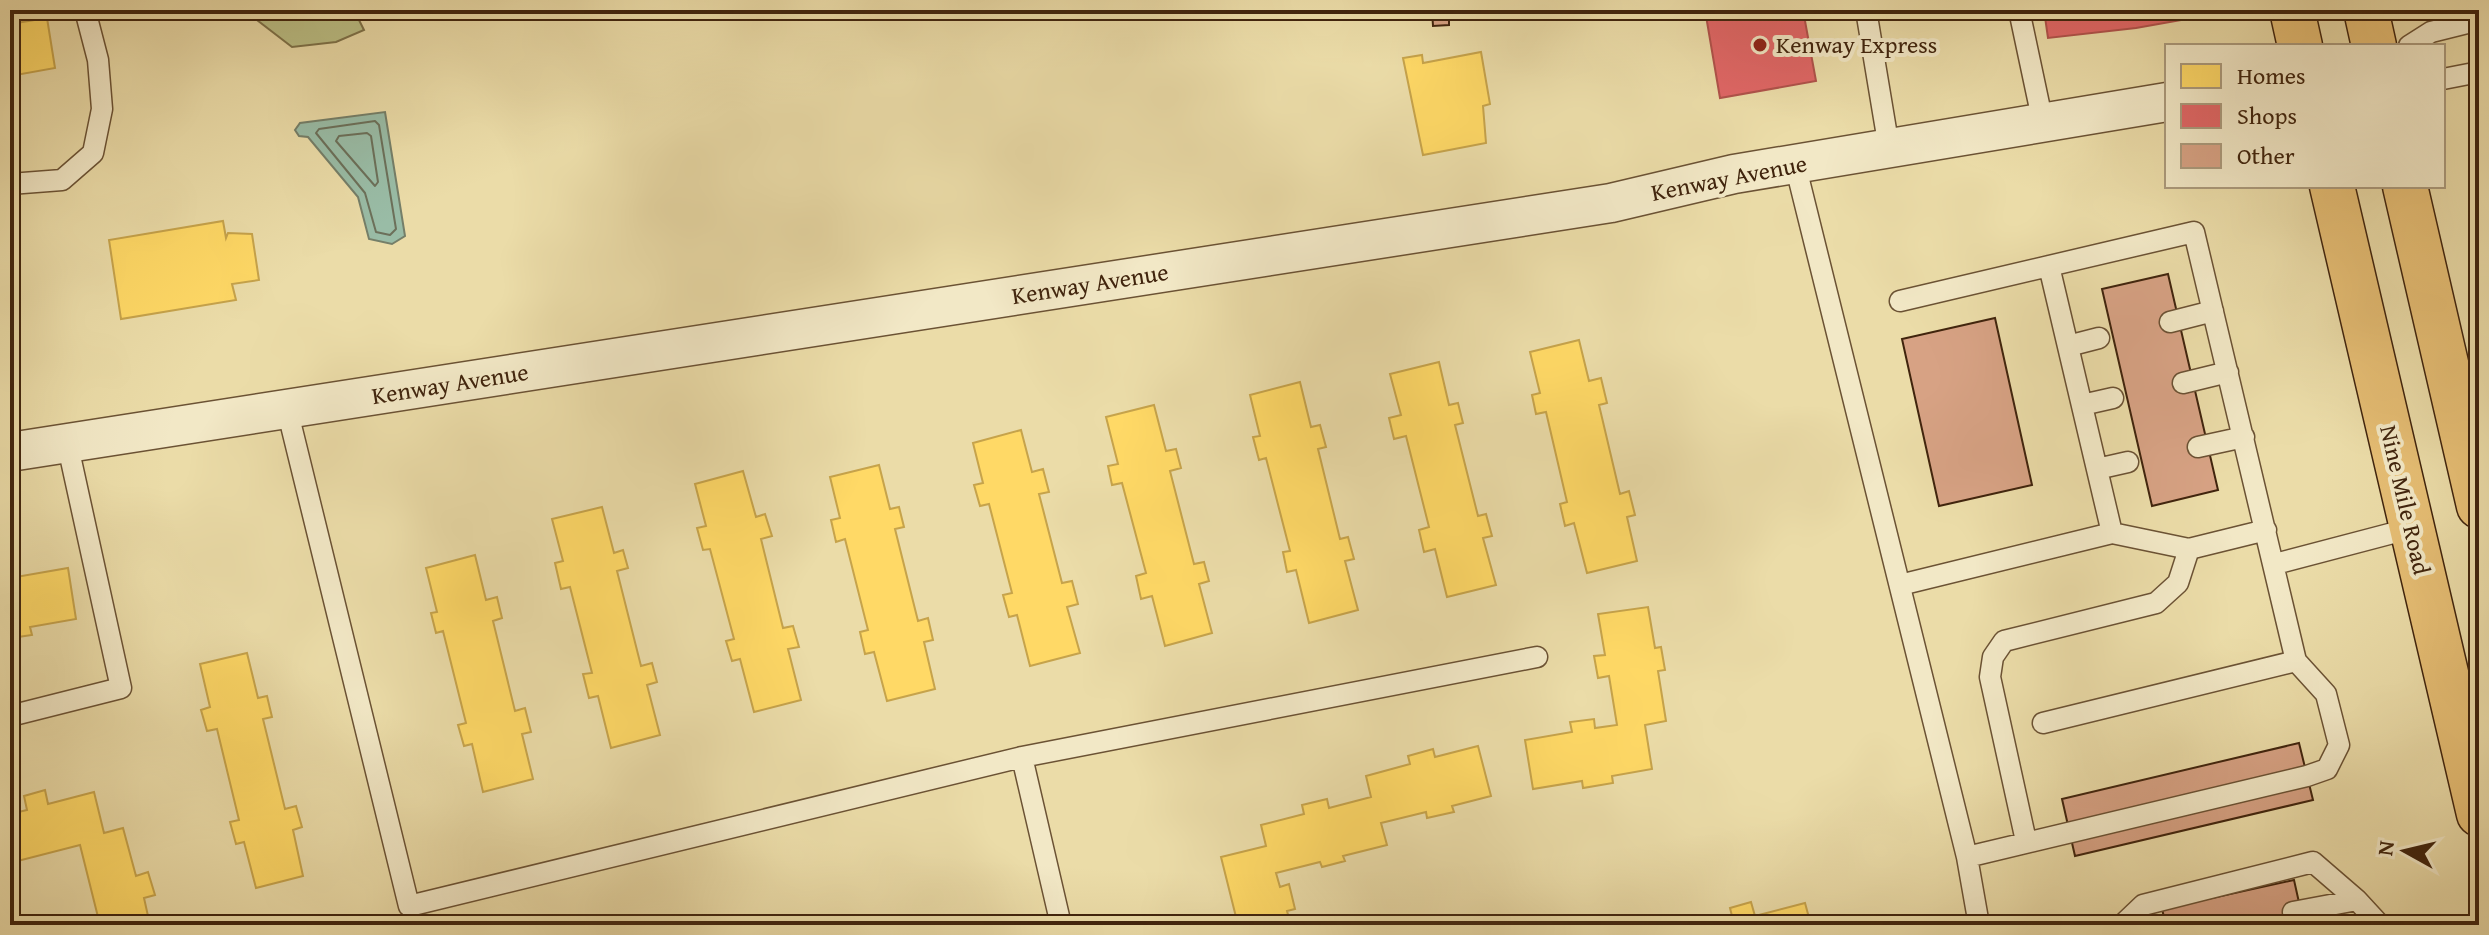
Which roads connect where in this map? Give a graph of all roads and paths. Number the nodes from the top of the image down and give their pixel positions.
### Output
1 (85, 10) edge
2 (1866, 10) edge
3 (2019, 10) edge
4 (2292, 10) edge
5 (2366, 10) edge
6 (2479, 20) edge
7 (2300, 44) edge
8 (2374, 44) edge
9 (2412, 44) edge
10 (2479, 72) edge
11 (2445, 79) edge
12 (2165, 102) edge
13 (2043, 123) junction
14 (1889, 148) junction
15 (1795, 164) junction
16 (10, 184) edge
17 (2332, 188) edge
18 (2405, 188) edge
19 (2049, 266) junction
20 (1900, 301) dead end
21 (2213, 311) junction
22 (2170, 322) dead end
23 (2099, 338) dead end
24 (2068, 346) junction
25 (2228, 372) junction
26 (2183, 383) dead end
27 (2113, 398) dead end
28 (2082, 405) junction
29 (287, 409) junction
30 (2244, 437) junction
31 (67, 442) junction
32 (2198, 447) dead end
33 (10, 452) edge
34 (2128, 462) dead end
35 (2097, 469) junction
36 (2479, 506) edge
37 (2412, 528) junction
38 (2266, 530) junction
39 (2112, 533) junction
40 (2189, 549) junction
41 (2275, 564) junction
42 (1900, 585) junction
43 (1537, 657) dead end
44 (2296, 661) junction
45 (10, 716) edge
46 (2043, 723) dead end
47 (1022, 757) junction
48 (2479, 814) edge
49 (2026, 841) junction
50 (1967, 857) junction
51 (2357, 900) junction
52 (2293, 912) dead end
53 (1061, 925) edge
54 (1979, 925) edge
55 (2122, 925) edge
56 (2380, 925) edge

1 - 16 lane
2 - 14 lane
3 - 13 lane
4 - 7 main road
5 - 8 main road
6 - 9 lane
10 - 11 lane
12 - 13 street, Kenway Avenue
13 - 14 street, Kenway Avenue
14 - 15 street, Kenway Avenue
15 - 29 street, Kenway Avenue
15 - 42 lane
17 - 37 main road, Nine Mile Road
18 - 36 main road
19 - 20 lane
19 - 21 lane
19 - 24 lane
21 - 22 lane
21 - 25 lane
23 - 24 lane
24 - 28 lane
25 - 26 lane
25 - 30 lane
27 - 28 lane
28 - 35 lane
29 - 31 street, Kenway Avenue
29 - 47 lane
30 - 32 lane
30 - 38 lane
31 - 33 street, Kenway Avenue
31 - 45 lane
34 - 35 lane
35 - 39 lane
37 - 41 lane
37 - 48 main road, Nine Mile Road
38 - 40 lane
38 - 41 lane
39 - 40 lane
39 - 42 lane
40 - 49 lane
41 - 44 lane
42 - 50 lane
43 - 47 lane
44 - 46 lane
44 - 49 lane
47 - 53 lane
49 - 50 lane
50 - 54 lane
51 - 52 lane
51 - 55 lane
51 - 56 lane

